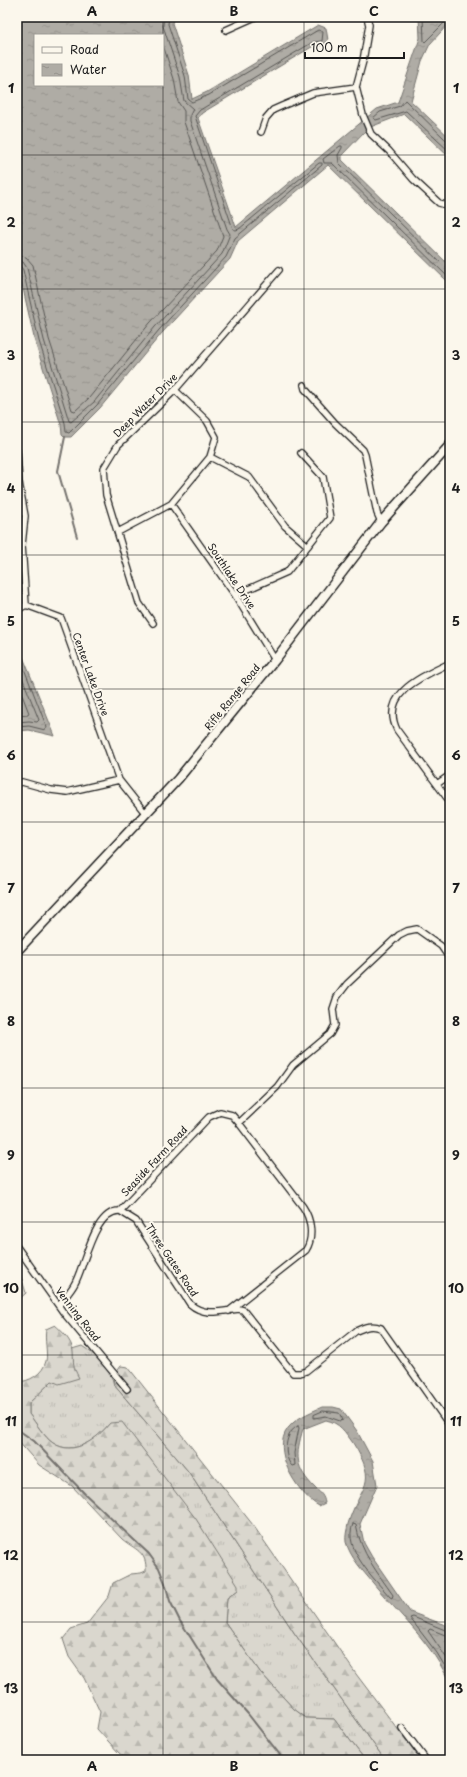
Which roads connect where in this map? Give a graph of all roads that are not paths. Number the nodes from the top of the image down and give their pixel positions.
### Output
1 (255, 17) edge
2 (367, 17) edge
3 (226, 30) dead end
4 (356, 87) junction
5 (261, 132) dead end
6 (450, 206) edge
7 (279, 270) dead end
8 (304, 385) dead end
9 (175, 390) junction
10 (450, 445) edge
11 (17, 451) edge
12 (301, 453) dead end
13 (210, 457) junction
14 (171, 504) junction
15 (381, 522) junction
16 (118, 532) junction
17 (308, 546) junction
18 (235, 595) junction
19 (26, 605) junction
20 (17, 610) edge
21 (153, 623) dead end
22 (275, 660) junction
23 (450, 663) edge
24 (450, 775) edge
25 (119, 780) junction
26 (17, 783) edge
27 (437, 784) junction
28 (450, 802) edge
29 (146, 814) junction
30 (17, 951) edge
31 (450, 959) edge
32 (239, 1123) junction
33 (120, 1211) junction
34 (17, 1248) edge
35 (59, 1305) junction
36 (229, 1311) junction
37 (127, 1389) dead end
38 (450, 1426) edge
39 (402, 1728) dead end
40 (426, 1760) edge

1 - 3 street
2 - 4 street
4 - 5 street
4 - 6 street
7 - 9 street, Deep Water Drive
8 - 15 street
9 - 13 street
9 - 16 street, Deep Water Drive
10 - 15 main road, Rifle Range Road
11 - 19 street
12 - 17 street
13 - 14 street
13 - 17 street
14 - 16 street
14 - 18 street, Southlake Drive
15 - 22 main road, Rifle Range Road
16 - 21 street, Deep Water Drive
17 - 18 street
18 - 22 street, Southlake Drive
19 - 20 street
19 - 25 street, Center Lake Drive
22 - 29 main road, Rifle Range Road
23 - 27 street
24 - 27 street
25 - 26 street
25 - 29 street, Center Lake Drive
27 - 28 street
29 - 30 main road, Rifle Range Road
31 - 32 street
32 - 33 street, Seaside Farm Road
32 - 36 street, Seaside Farm Road
33 - 35 street, Seaside Farm Road
33 - 36 street, Three Gates Road
34 - 35 street, Venning Road
35 - 37 street, Venning Road
36 - 38 street, Three Gates Road
39 - 40 street

